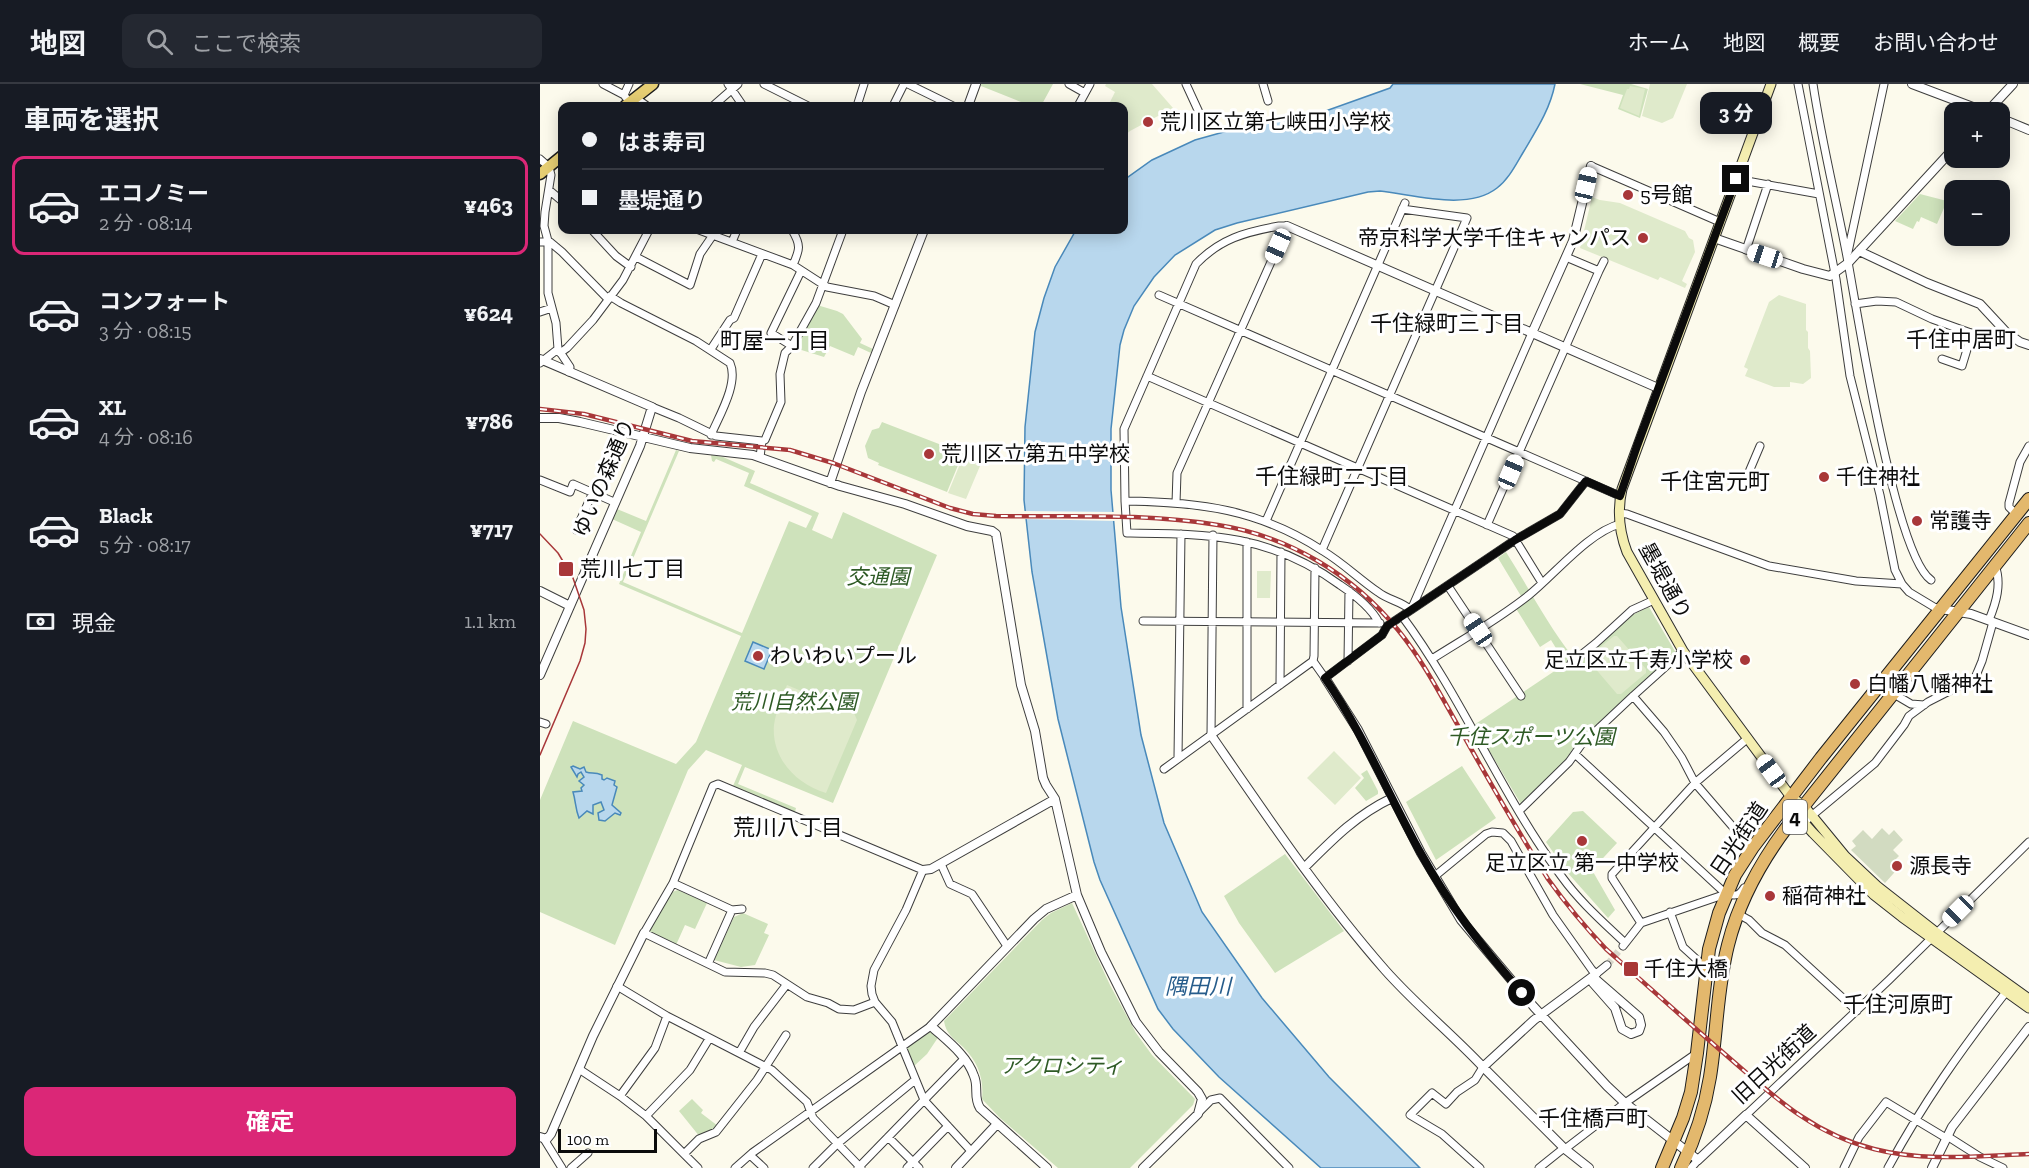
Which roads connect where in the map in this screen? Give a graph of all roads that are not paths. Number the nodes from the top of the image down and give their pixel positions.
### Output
1 (603, 84) edge
2 (629, 84) edge
3 (653, 84) edge
4 (738, 84) edge
5 (764, 84) edge
6 (864, 84) edge
7 (906, 84) edge
8 (976, 84) edge
9 (1069, 84) edge
10 (1090, 84) edge
11 (1186, 84) edge
12 (1263, 84) edge
13 (1772, 84) edge
14 (1798, 84) edge
15 (1812, 84) edge
16 (1884, 84) edge
17 (1912, 84) edge
18 (2013, 84) edge
19 (730, 87) edge
20 (1085, 93) junction
21 (629, 100) edge
22 (1268, 101) dead end
23 (717, 102) edge
24 (740, 102) edge
25 (800, 102) edge
26 (858, 102) edge
27 (895, 102) edge
28 (944, 102) edge
29 (969, 102) edge
30 (1080, 102) edge
31 (1960, 102) edge
32 (1996, 102) edge
33 (1203, 121) dead end
34 (2010, 122) edge
35 (2029, 130) edge
36 (540, 159) edge
37 (1944, 159) edge
38 (558, 160) edge
39 (1591, 166) joint
40 (545, 171) edge
41 (1736, 179) junction
42 (1768, 184) junction
43 (549, 190) junction
44 (1819, 194) junction
45 (558, 198) edge
46 (1720, 222) junction
47 (1287, 226) junction
48 (600, 234) edge
49 (648, 234) edge
50 (705, 234) edge
51 (711, 234) edge
52 (735, 234) edge
53 (794, 234) edge
54 (842, 234) edge
55 (922, 234) edge
56 (1714, 238) junction
57 (544, 242) edge
58 (732, 242) junction
59 (1746, 250) junction
60 (1859, 251) junction
61 (762, 254) junction
62 (636, 256) junction
63 (1566, 257) junction
64 (1604, 261) dead end
65 (1848, 264) junction
66 (793, 265) junction
67 (1378, 266) junction
68 (631, 267) junction
69 (801, 270) junction
70 (1599, 271) junction
71 (1835, 274) junction
72 (824, 285) junction
73 (1436, 291) junction
74 (1159, 295) dead end
75 (609, 297) junction
76 (1178, 303) junction
77 (895, 304) junction
78 (1855, 304) junction
79 (552, 308) junction
80 (540, 312) edge
81 (1241, 330) junction
82 (2006, 332) junction
83 (1532, 333) junction
84 (1972, 333) junction
85 (792, 345) junction
86 (2029, 345) edge
87 (1565, 347) junction
88 (711, 349) junction
89 (559, 351) junction
90 (1942, 359) dead end
91 (541, 361) edge
92 (1332, 370) junction
93 (569, 372) junction
94 (1147, 376) junction
95 (1658, 388) junction
96 (1390, 396) junction
97 (1209, 403) junction
98 (652, 407) junction
99 (540, 418) edge
100 (711, 435) junction
101 (643, 438) junction
102 (1486, 438) junction
103 (762, 441) junction
104 (1299, 443) junction
105 (1760, 446) dead end
106 (2029, 446) edge
107 (1520, 452) junction
108 (760, 457) junction
109 (1358, 469) junction
110 (540, 480) edge
111 (1586, 481) junction
112 (830, 483) junction
113 (1743, 486) dead end
114 (593, 492) junction
115 (1620, 496) junction
116 (2029, 499) edge
117 (1125, 501) junction
118 (614, 502) junction
119 (1176, 502) junction
120 (1454, 511) junction
121 (1619, 513) junction
122 (2017, 515) junction
123 (1266, 522) junction
124 (2029, 523) edge
125 (1620, 524) junction
126 (1487, 525) junction
127 (576, 530) dead end
128 (1181, 534) junction
129 (1213, 535) junction
130 (1515, 540) junction
131 (1247, 542) junction
132 (1323, 550) junction
133 (1281, 552) junction
134 (1995, 566) junction
135 (1315, 568) junction
136 (1931, 580) dead end
137 (1542, 583) junction
138 (1902, 584) junction
139 (1448, 586) junction
140 (540, 591) edge
141 (1349, 591) junction
142 (1654, 600) junction
143 (570, 606) junction
144 (1941, 609) junction
145 (1411, 610) junction
146 (1960, 611) junction
147 (1402, 616) junction
148 (1143, 621) dead end
149 (1180, 621) junction
150 (1991, 621) junction
151 (1212, 622) junction
152 (1247, 622) junction
153 (1281, 622) junction
154 (1315, 622) junction
155 (1348, 622) junction
156 (1379, 623) junction
157 (1387, 626) junction
158 (1478, 630) junction
159 (2029, 635) edge
160 (1683, 651) junction
161 (1432, 658) junction
162 (1348, 660) junction
163 (1313, 661) junction
164 (1571, 663) dead end
165 (540, 675) edge
166 (1325, 678) junction
167 (1280, 685) junction
168 (1894, 694) junction
169 (1521, 696) dead end
170 (1633, 696) junction
171 (1911, 704) junction
172 (1923, 705) junction
173 (1247, 709) junction
174 (1909, 716) junction
175 (1211, 735) junction
176 (1748, 738) junction
177 (1575, 754) junction
178 (1178, 758) junction
179 (1164, 769) dead end
180 (1695, 783) junction
181 (1392, 798) junction
182 (1791, 798) junction
183 (1055, 800) junction
184 (1519, 811) junction
185 (1804, 815) junction
186 (1654, 827) junction
187 (2029, 842) edge
188 (1753, 847) junction
189 (941, 864) junction
190 (1759, 867) junction
191 (1304, 868) junction
192 (924, 870) junction
193 (1435, 876) junction
194 (674, 883) junction
195 (1726, 894) junction
196 (1077, 895) junction
197 (742, 909) dead end
198 (732, 910) junction
199 (1670, 912) junction
200 (1738, 914) junction
201 (1641, 923) junction
202 (644, 933) junction
203 (1934, 935) junction
204 (1007, 946) junction
205 (708, 964) junction
206 (1606, 965) tunnel mouth
207 (1706, 968) junction
208 (1594, 976) junction
209 (787, 984) junction
210 (617, 986) junction
211 (2006, 992) junction
212 (2029, 999) edge
213 (875, 1002) junction
214 (2029, 1008) edge
215 (1857, 1011) junction
216 (1541, 1015) junction
217 (667, 1016) junction
218 (931, 1026) junction
219 (2029, 1027) edge
220 (786, 1035) dead end
221 (709, 1039) junction
222 (902, 1046) junction
223 (739, 1053) junction
224 (1697, 1053) junction
225 (964, 1059) junction
226 (766, 1065) junction
227 (1483, 1067) junction
228 (579, 1069) junction
229 (915, 1080) junction
230 (620, 1095) junction
231 (924, 1100) junction
232 (1625, 1103) junction
233 (811, 1111) junction
234 (1198, 1114) junction
235 (1746, 1115) junction
236 (646, 1116) junction
237 (1914, 1120) junction
238 (997, 1124) junction
239 (948, 1126) junction
240 (888, 1137) junction
241 (1947, 1137) junction
242 (542, 1138) edge
243 (1674, 1141) junction
244 (837, 1143) junction
245 (1565, 1148) junction
246 (971, 1152) junction
247 (588, 1153) dead end
248 (684, 1154) junction
249 (750, 1155) junction
250 (1693, 1156) junction
251 (913, 1162) junction
252 (759, 1166) edge
253 (1043, 1167) edge
254 (562, 1168) edge
255 (571, 1168) edge
256 (698, 1168) edge
257 (735, 1168) edge
258 (813, 1168) edge
259 (860, 1168) edge
260 (907, 1168) edge
261 (919, 1168) edge
262 (956, 1168) edge
263 (1143, 1168) edge
264 (1289, 1168) edge
265 (1480, 1168) edge
266 (1539, 1168) edge
267 (1589, 1168) edge
268 (1662, 1168) edge
269 (1681, 1168) edge
270 (1691, 1168) edge
271 (1805, 1168) edge
272 (1845, 1168) edge
273 (1888, 1168) edge
274 (1932, 1168) edge
275 (2003, 1168) edge

1 - 21 street
2 - 21 street
3 - 21 main road
4 - 19 street
5 - 25 street
6 - 26 street
7 - 27 street
7 - 28 street
8 - 29 street
9 - 20 street
10 - 20 street
11 - 33 street
12 - 22 street
13 - 41 main road, 墨堤通り
14 - 44 street
15 - 65 street
16 - 65 street
17 - 31 street
18 - 32 street
19 - 23 street
19 - 24 street
20 - 30 street
34 - 35 street
36 - 40 street
37 - 60 street
38 - 40 main road
39 - 46 street
39 - 63 street
40 - 43 street
41 - 42 street
41 - 46 main road, 墨堤通り
42 - 44 street
42 - 59 street
43 - 45 street
43 - 57 street
44 - 71 street
46 - 56 main road, 墨堤通り
47 - 67 street
47 - 76 street
47 - 81 street
48 - 68 street
49 - 62 street
50 - 62 street
51 - 58 street
52 - 58 street
53 - 66 street
54 - 72 street
55 - 77 street
56 - 59 street
56 - 95 main road, 墨堤通り
57 - 75 street
57 - 79 street
58 - 61 street
59 - 71 street
60 - 65 street
60 - 82 street
61 - 66 street
61 - 88 street
62 - 68 street
63 - 70 street
63 - 83 street
64 - 70 street
65 - 71 street
65 - 78 street
66 - 69 street
67 - 73 street
67 - 73 street
67 - 92 street
68 - 75 street
69 - 72 street
69 - 85 street
70 - 87 street
71 - 138 street
72 - 77 street
72 - 85 street
73 - 83 street
73 - 96 street
74 - 76 street
75 - 88 street
75 - 89 street
76 - 81 street
76 - 94 street
77 - 112 street
78 - 84 street
78 - 136 street
79 - 80 street
79 - 89 street
81 - 92 street
81 - 97 street
82 - 84 street
82 - 86 street
83 - 87 street
83 - 102 street
84 - 90 street
85 - 103 street
87 - 95 street
87 - 107 street
88 - 100 street
89 - 91 street
89 - 93 street
91 - 93 street, ゆいの森通り
92 - 96 street
92 - 104 street
93 - 98 street, ゆいの森通り
94 - 97 street
94 - 117 street
95 - 115 main road, 墨堤通り
96 - 102 street
96 - 109 street
97 - 104 street
97 - 119 street
98 - 100 street
98 - 101 street, ゆいの森通り
99 - 101 street
100 - 103 street
101 - 108 street
101 - 118 street, ゆいの森通り
102 - 107 street
102 - 120 street
103 - 108 street
104 - 109 street
104 - 123 street
105 - 113 street
106 - 122 street
107 - 111 street
107 - 126 street
108 - 112 street
109 - 120 street
109 - 132 street
110 - 114 street
111 - 115 street
111 - 130 street
112 - 183 street
114 - 118 street
114 - 127 street
115 - 121 main road, 墨堤通り
116 - 122 highway, 日光街道 / 4
117 - 119 street
117 - 128 street
118 - 143 street, ゆいの森通り
119 - 123 street
120 - 126 street
120 - 145 street
121 - 125 main road, 墨堤通り
121 - 138 street
122 - 144 highway, 日光街道 / 4
123 - 132 street
124 - 134 highway, 日光街道 / 4
125 - 137 street
125 - 142 main road, 墨堤通り
126 - 130 street
128 - 129 street
128 - 149 street
129 - 131 street
129 - 151 street
130 - 137 street
130 - 139 street
131 - 133 street
131 - 152 street
132 - 145 street
133 - 135 street
133 - 153 street
134 - 146 highway, 日光街道 / 4
134 - 150 street
135 - 141 street
135 - 154 street
137 - 158 street
138 - 144 street
139 - 145 street
139 - 158 street
140 - 143 street
141 - 155 street
141 - 156 street
142 - 160 main road, 墨堤通り
142 - 164 street
143 - 165 street, ゆいの森通り
144 - 146 street
144 - 182 highway, 日光街道 / 4
145 - 147 street
146 - 150 street
146 - 168 highway, 日光街道 / 4
147 - 157 street
147 - 161 street
148 - 149 street
149 - 151 street
149 - 178 street
150 - 159 street
150 - 172 street
151 - 152 street
151 - 175 street
152 - 153 street
152 - 173 street
153 - 154 street
153 - 167 street
154 - 155 street
154 - 163 street
155 - 156 street
155 - 162 street
156 - 157 street
157 - 162 street
158 - 161 street
158 - 169 street
160 - 170 street
160 - 176 main road, 墨堤通り
161 - 184 street
162 - 166 street
163 - 166 street
163 - 167 street
166 - 181 street
167 - 173 street
168 - 171 street
168 - 185 highway, 日光街道 / 4
170 - 177 street
170 - 180 street
171 - 172 street
171 - 174 street
172 - 174 street
173 - 175 street
174 - 185 street
175 - 178 street
175 - 191 street
176 - 180 street
176 - 182 main road, 墨堤通り
177 - 184 street
177 - 186 street
178 - 179 street
180 - 186 street
180 - 188 street
181 - 191 street
181 - 193 street
182 - 185 main road, 墨堤通り
182 - 188 highway, 日光街道 / 4
183 - 189 street
183 - 196 street
184 - 201 street
185 - 190 highway, 日光街道 / 4
185 - 203 main road, 墨堤通り
186 - 195 street
186 - 201 street
187 - 203 street, 旧日光街道
188 - 195 highway, 日光街道 / 4
189 - 192 street
189 - 204 street
190 - 195 street
190 - 200 highway, 日光街道 / 4
191 - 227 street
192 - 194 street
192 - 213 street
193 - 208 street
193 - 216 street
194 - 198 street
194 - 202 street
195 - 199 street
195 - 207 highway, 日光街道 / 4
196 - 204 street
196 - 234 street
197 - 198 street
198 - 205 street
199 - 201 street
199 - 207 street
200 - 215 street
200 - 250 highway, 日光街道 / 4
202 - 205 street
202 - 210 street
203 - 211 main road, 墨堤通り
203 - 212 main road, 墨堤通り
203 - 215 street, 旧日光街道
204 - 218 street
205 - 209 street
206 - 208 street
207 - 224 highway, 日光街道 / 4
208 - 208 street
208 - 216 street
209 - 213 street
209 - 223 street
210 - 217 street
210 - 228 street
211 - 214 main road, 墨堤通り
211 - 237 street
213 - 222 street
215 - 235 street, 旧日光街道
216 - 227 street
216 - 232 street
217 - 221 street
217 - 230 street
218 - 222 street
218 - 225 street
219 - 241 street
220 - 226 street
221 - 223 street
221 - 236 street
222 - 229 street
222 - 233 street
223 - 226 street
224 - 232 street
224 - 243 highway, 日光街道 / 4
225 - 231 street
225 - 238 street
226 - 233 street
226 - 248 street
227 - 245 street
227 - 265 street
228 - 230 street
228 - 242 street
229 - 231 street
229 - 244 street
230 - 236 street
231 - 239 street
231 - 240 street
232 - 243 street
232 - 245 street
233 - 244 street
233 - 249 street
234 - 263 street
234 - 264 street
235 - 250 street, 旧日光街道
235 - 271 street
236 - 248 street
237 - 241 street
237 - 272 street
237 - 273 street
238 - 246 street
238 - 253 street
239 - 246 street
239 - 251 street
240 - 251 street
240 - 259 street
241 - 274 street
241 - 275 street
242 - 254 street
243 - 250 street
243 - 268 highway, 日光街道 / 4
244 - 258 street
244 - 259 street
245 - 266 street
245 - 267 street
246 - 262 street
247 - 255 street
248 - 256 street
249 - 252 street
249 - 257 street
250 - 269 highway, 日光街道 / 4
250 - 270 street
251 - 260 street
251 - 261 street

